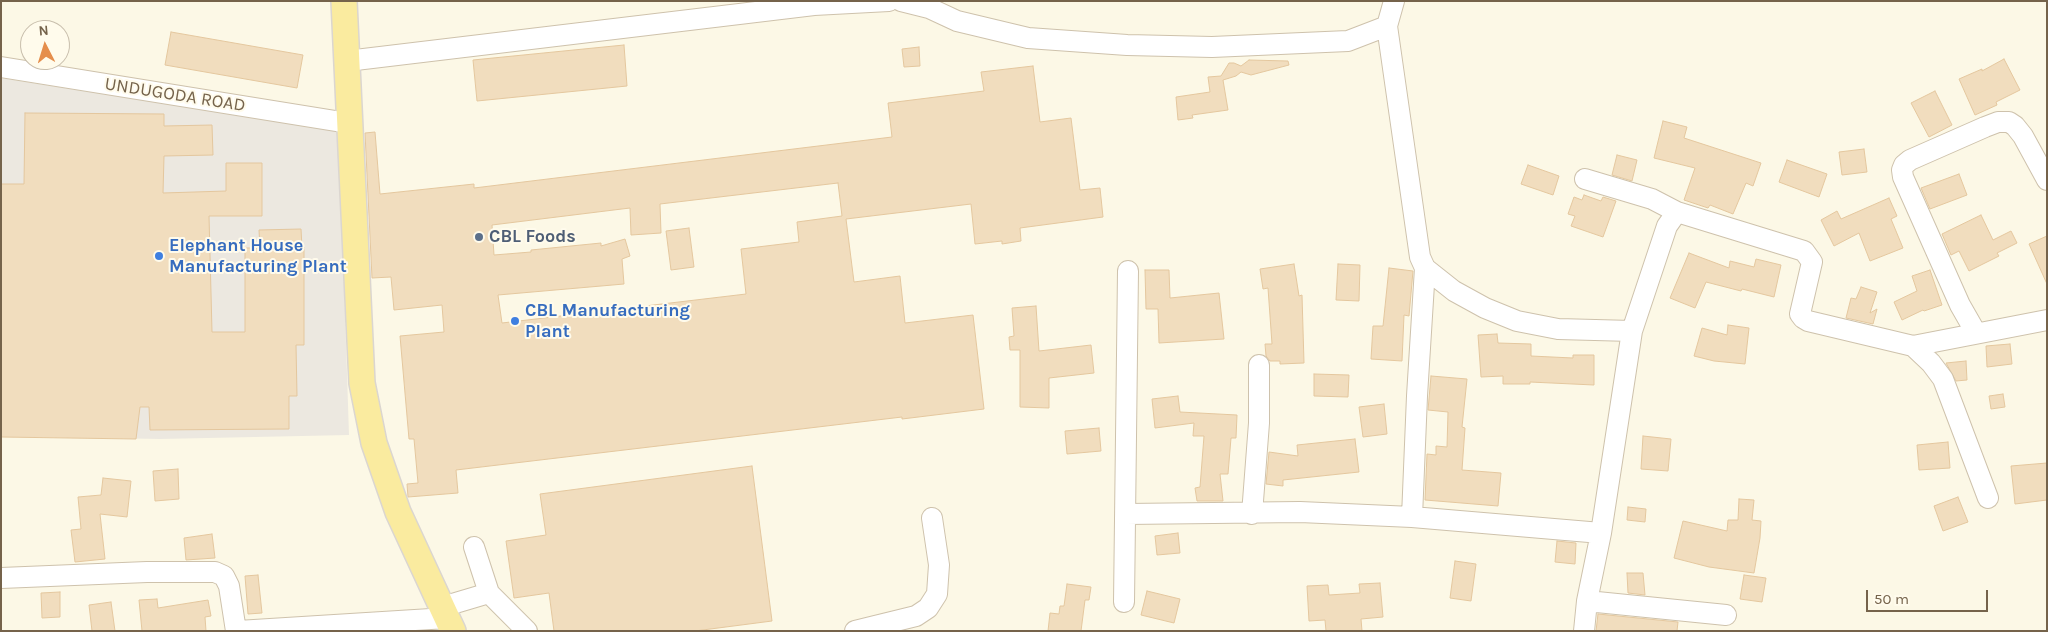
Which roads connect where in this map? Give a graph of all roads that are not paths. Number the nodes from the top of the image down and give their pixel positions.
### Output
1 (344, 1) edge
2 (890, 1) edge
3 (901, 1) edge
4 (1394, 1) edge
5 (1387, 26) junction
6 (347, 61) junction
7 (1, 67) edge
8 (348, 123) junction
9 (1585, 179) dead end
10 (2047, 180) edge
11 (1677, 212) junction
12 (1425, 268) junction
13 (1128, 271) dead end
14 (2047, 320) edge
15 (1632, 331) junction
16 (1976, 332) junction
17 (1913, 346) junction
18 (1259, 365) dead end
19 (1988, 498) dead end
20 (1126, 514) junction
21 (1252, 514) junction
22 (1412, 517) junction
23 (932, 518) dead end
24 (1601, 533) junction
25 (474, 547) dead end
26 (1, 578) edge
27 (489, 593) junction
28 (1124, 602) dead end
29 (1587, 602) junction
30 (1726, 615) dead end
31 (448, 619) edge
32 (237, 631) edge
33 (527, 631) edge
34 (855, 631) edge
35 (1584, 631) edge

1 - 6 main road
2 - 6 street
3 - 5 street
4 - 5 street
5 - 12 street
6 - 8 main road
7 - 8 street, UNDUGODA ROAD
8 - 31 main road
9 - 11 street
10 - 16 street
11 - 15 street
11 - 17 street
12 - 15 street
12 - 22 street
13 - 20 street
14 - 16 street
15 - 24 street
16 - 17 street
17 - 19 street
18 - 21 street
20 - 21 street
20 - 28 street
21 - 22 street
22 - 24 street
23 - 34 street
24 - 29 street
25 - 27 street
26 - 32 street
27 - 31 street
27 - 33 street
29 - 30 street
29 - 35 street
31 - 32 street

